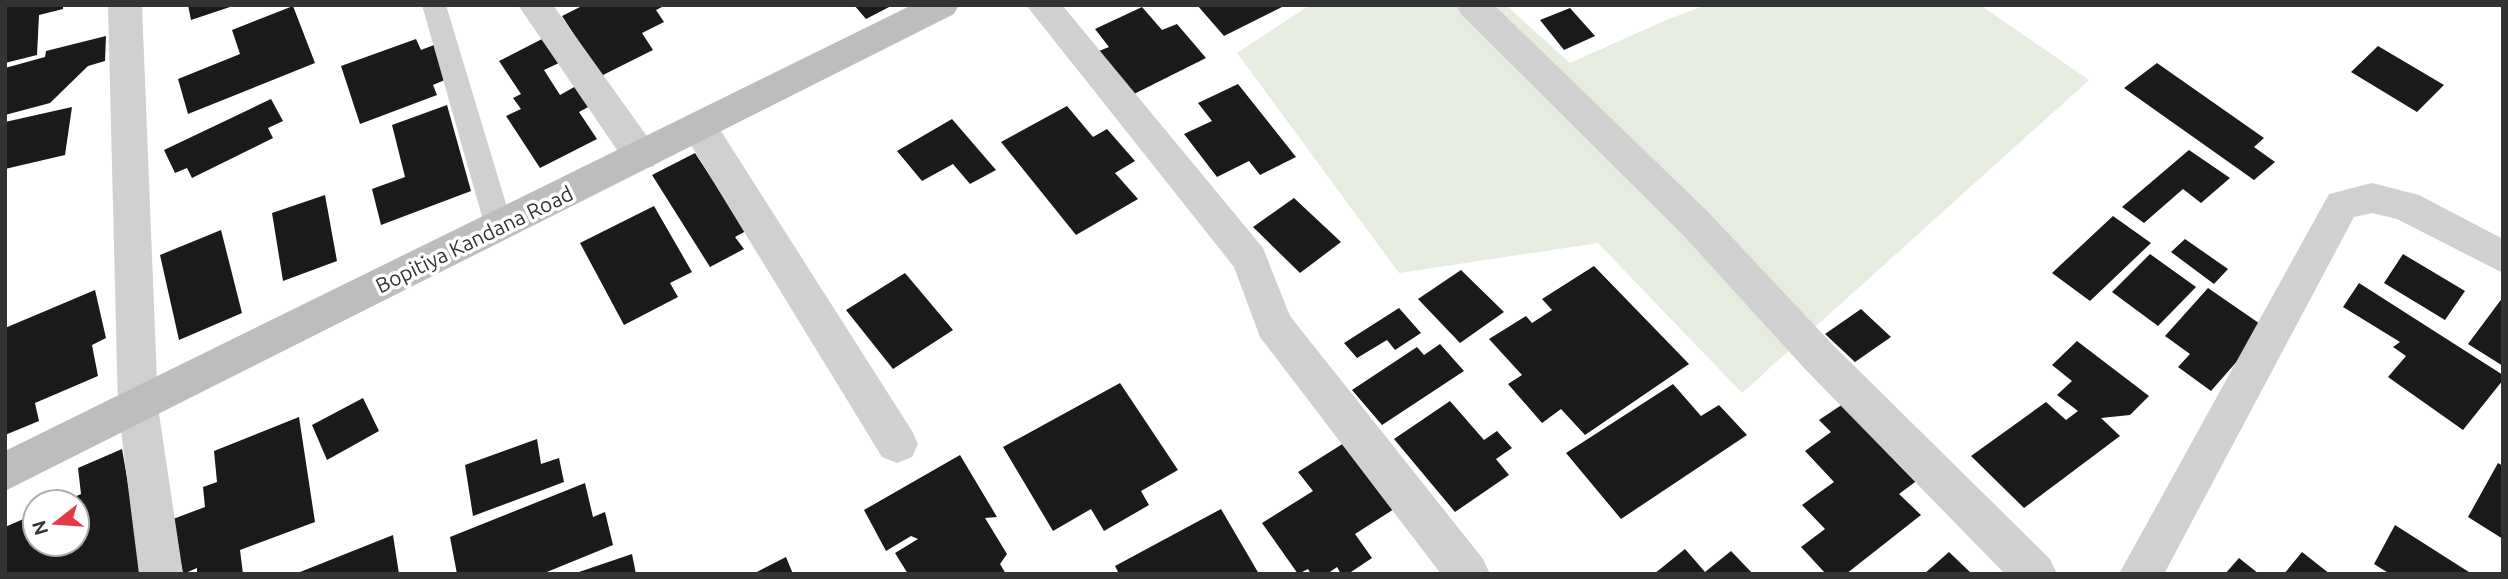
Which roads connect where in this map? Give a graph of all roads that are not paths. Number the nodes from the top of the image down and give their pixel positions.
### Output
1 (125, 5) edge
2 (435, 5) edge
3 (535, 5) edge
4 (942, 5) edge
5 (1043, 5) edge
6 (1473, 5) edge
7 (699, 127) junction
8 (641, 156) junction
9 (499, 227) junction
10 (2503, 257) edge
11 (138, 407) junction
12 (897, 444) dead end
13 (5, 472) edge
14 (161, 574) edge
15 (1468, 574) edge
16 (2035, 574) edge
17 (2141, 574) edge

1 - 11 street
2 - 9 lane
3 - 8 street
4 - 7 main road, Bopitiya Kandana Road
5 - 15 street
6 - 16 street
7 - 8 main road, Bopitiya Kandana Road
7 - 12 street
8 - 9 main road, Bopitiya Kandana Road
9 - 11 main road, Bopitiya Kandana Road
10 - 17 street
11 - 13 main road, Bopitiya Kandana Road
11 - 14 street

